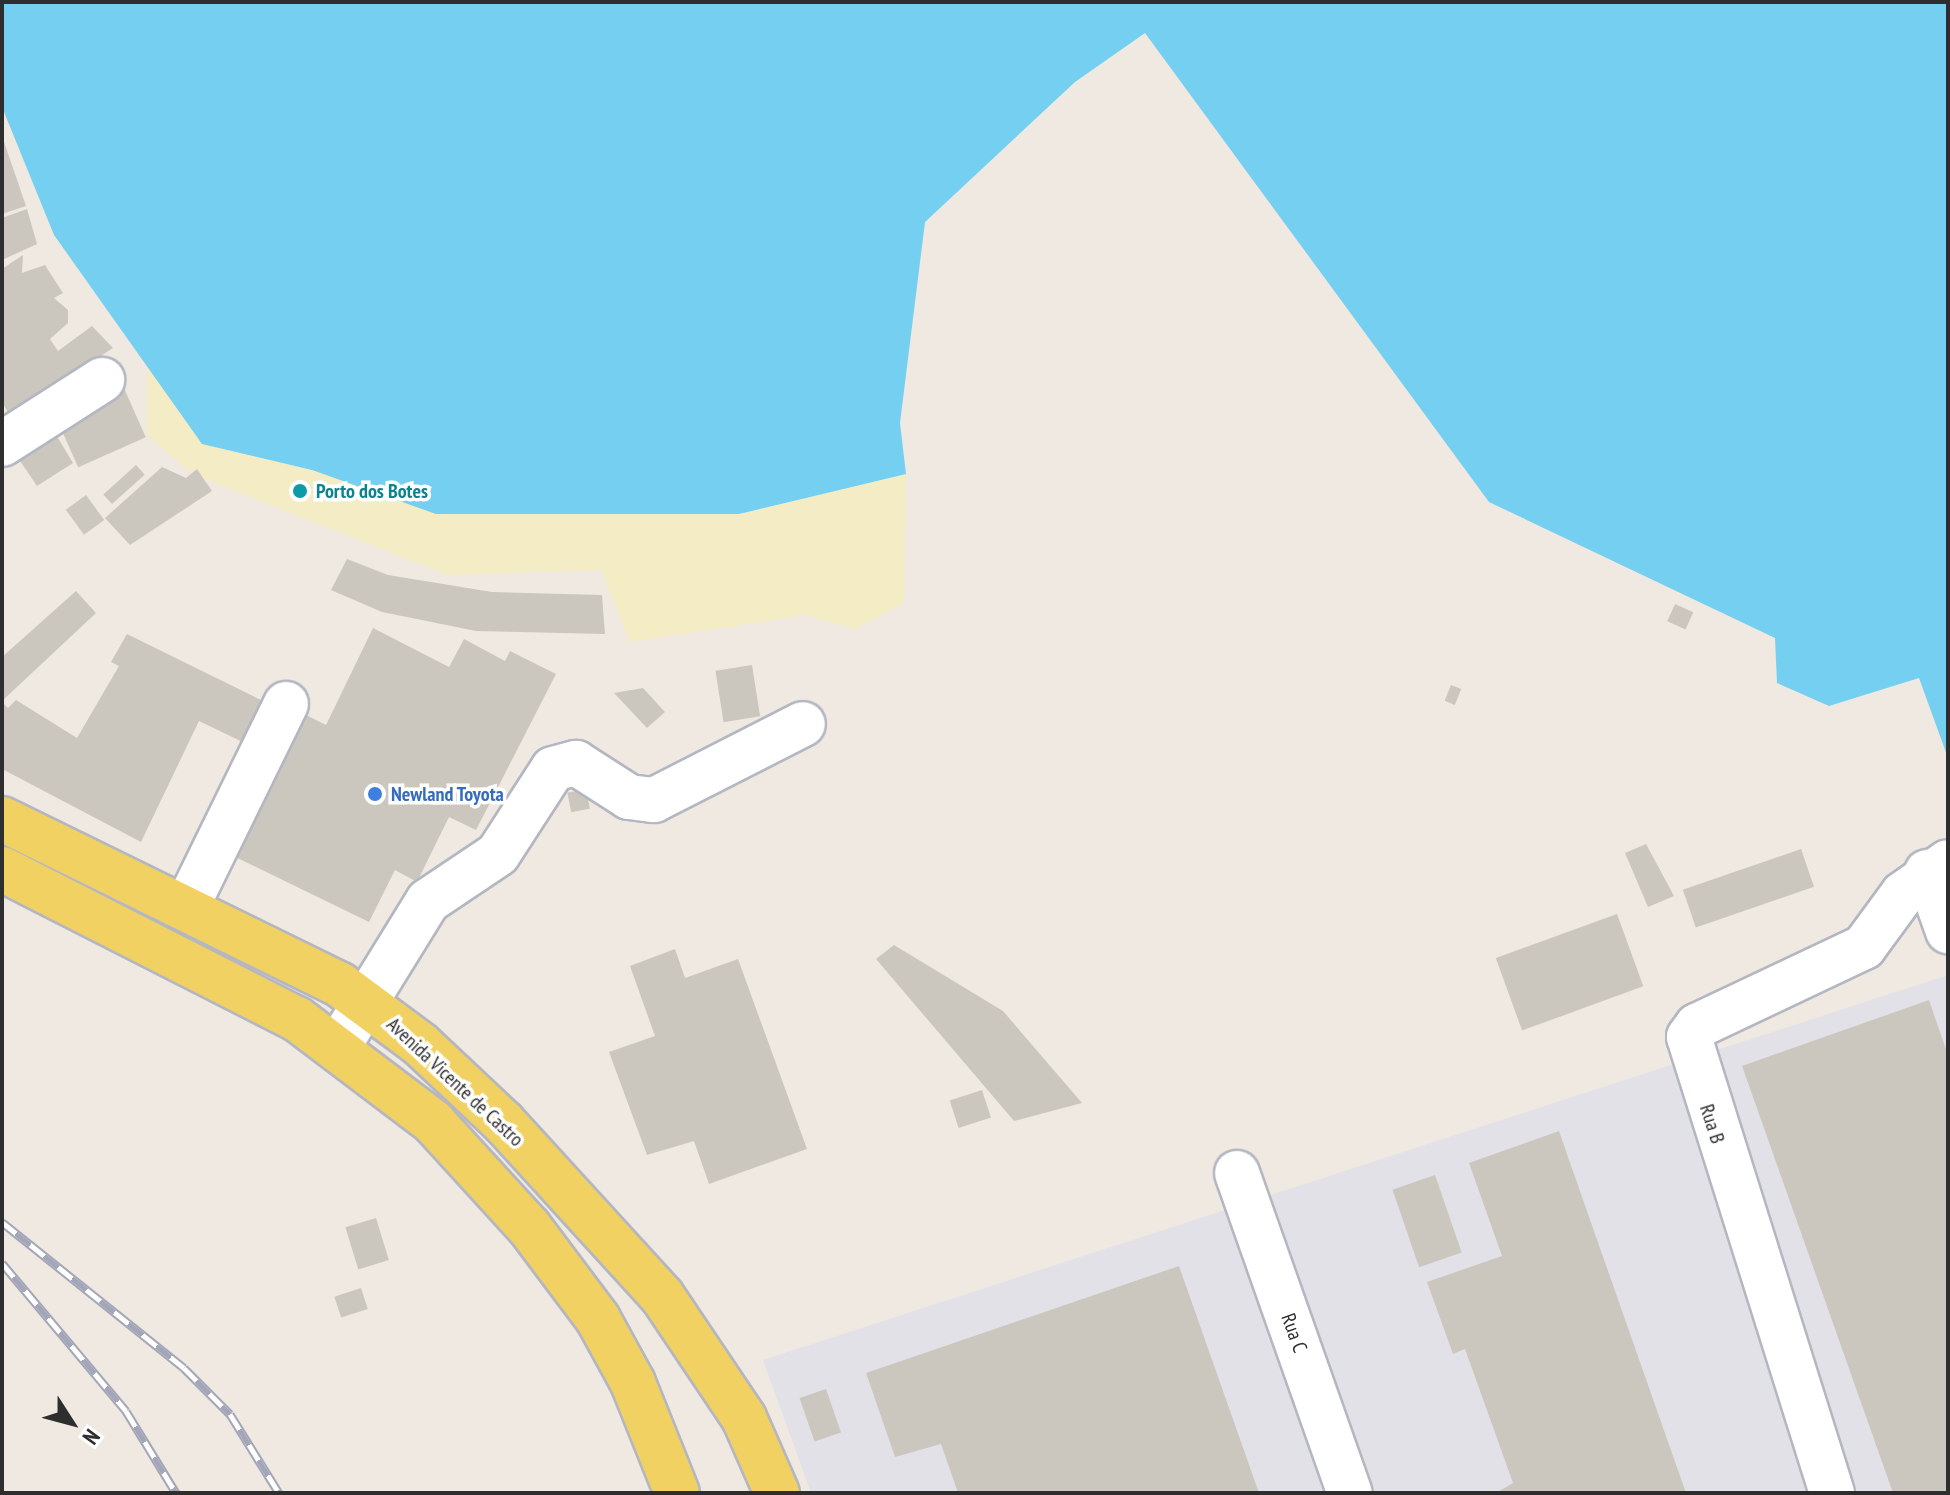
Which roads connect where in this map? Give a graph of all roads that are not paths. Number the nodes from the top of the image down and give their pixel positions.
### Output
1 (102, 380) dead end
2 (2, 444) edge
3 (286, 704) dead end
4 (803, 724) dead end
5 (2, 819) edge
6 (1938, 867) edge
7 (2, 869) edge
8 (187, 906) junction
9 (1948, 931) edge
10 (368, 1004) junction
11 (339, 1045) junction
12 (1237, 1173) dead end
13 (677, 1493) edge
14 (777, 1493) edge
15 (1350, 1493) edge
16 (1832, 1493) edge

1 - 2 street
3 - 8 street
4 - 10 street
5 - 8 main road, Avenida Vicente de Castro
6 - 9 street
6 - 16 street, Rua B
7 - 11 main road
8 - 10 main road, Avenida Vicente de Castro
10 - 11 street
10 - 14 main road, Avenida Vicente de Castro
11 - 13 main road
12 - 15 street, Rua C

